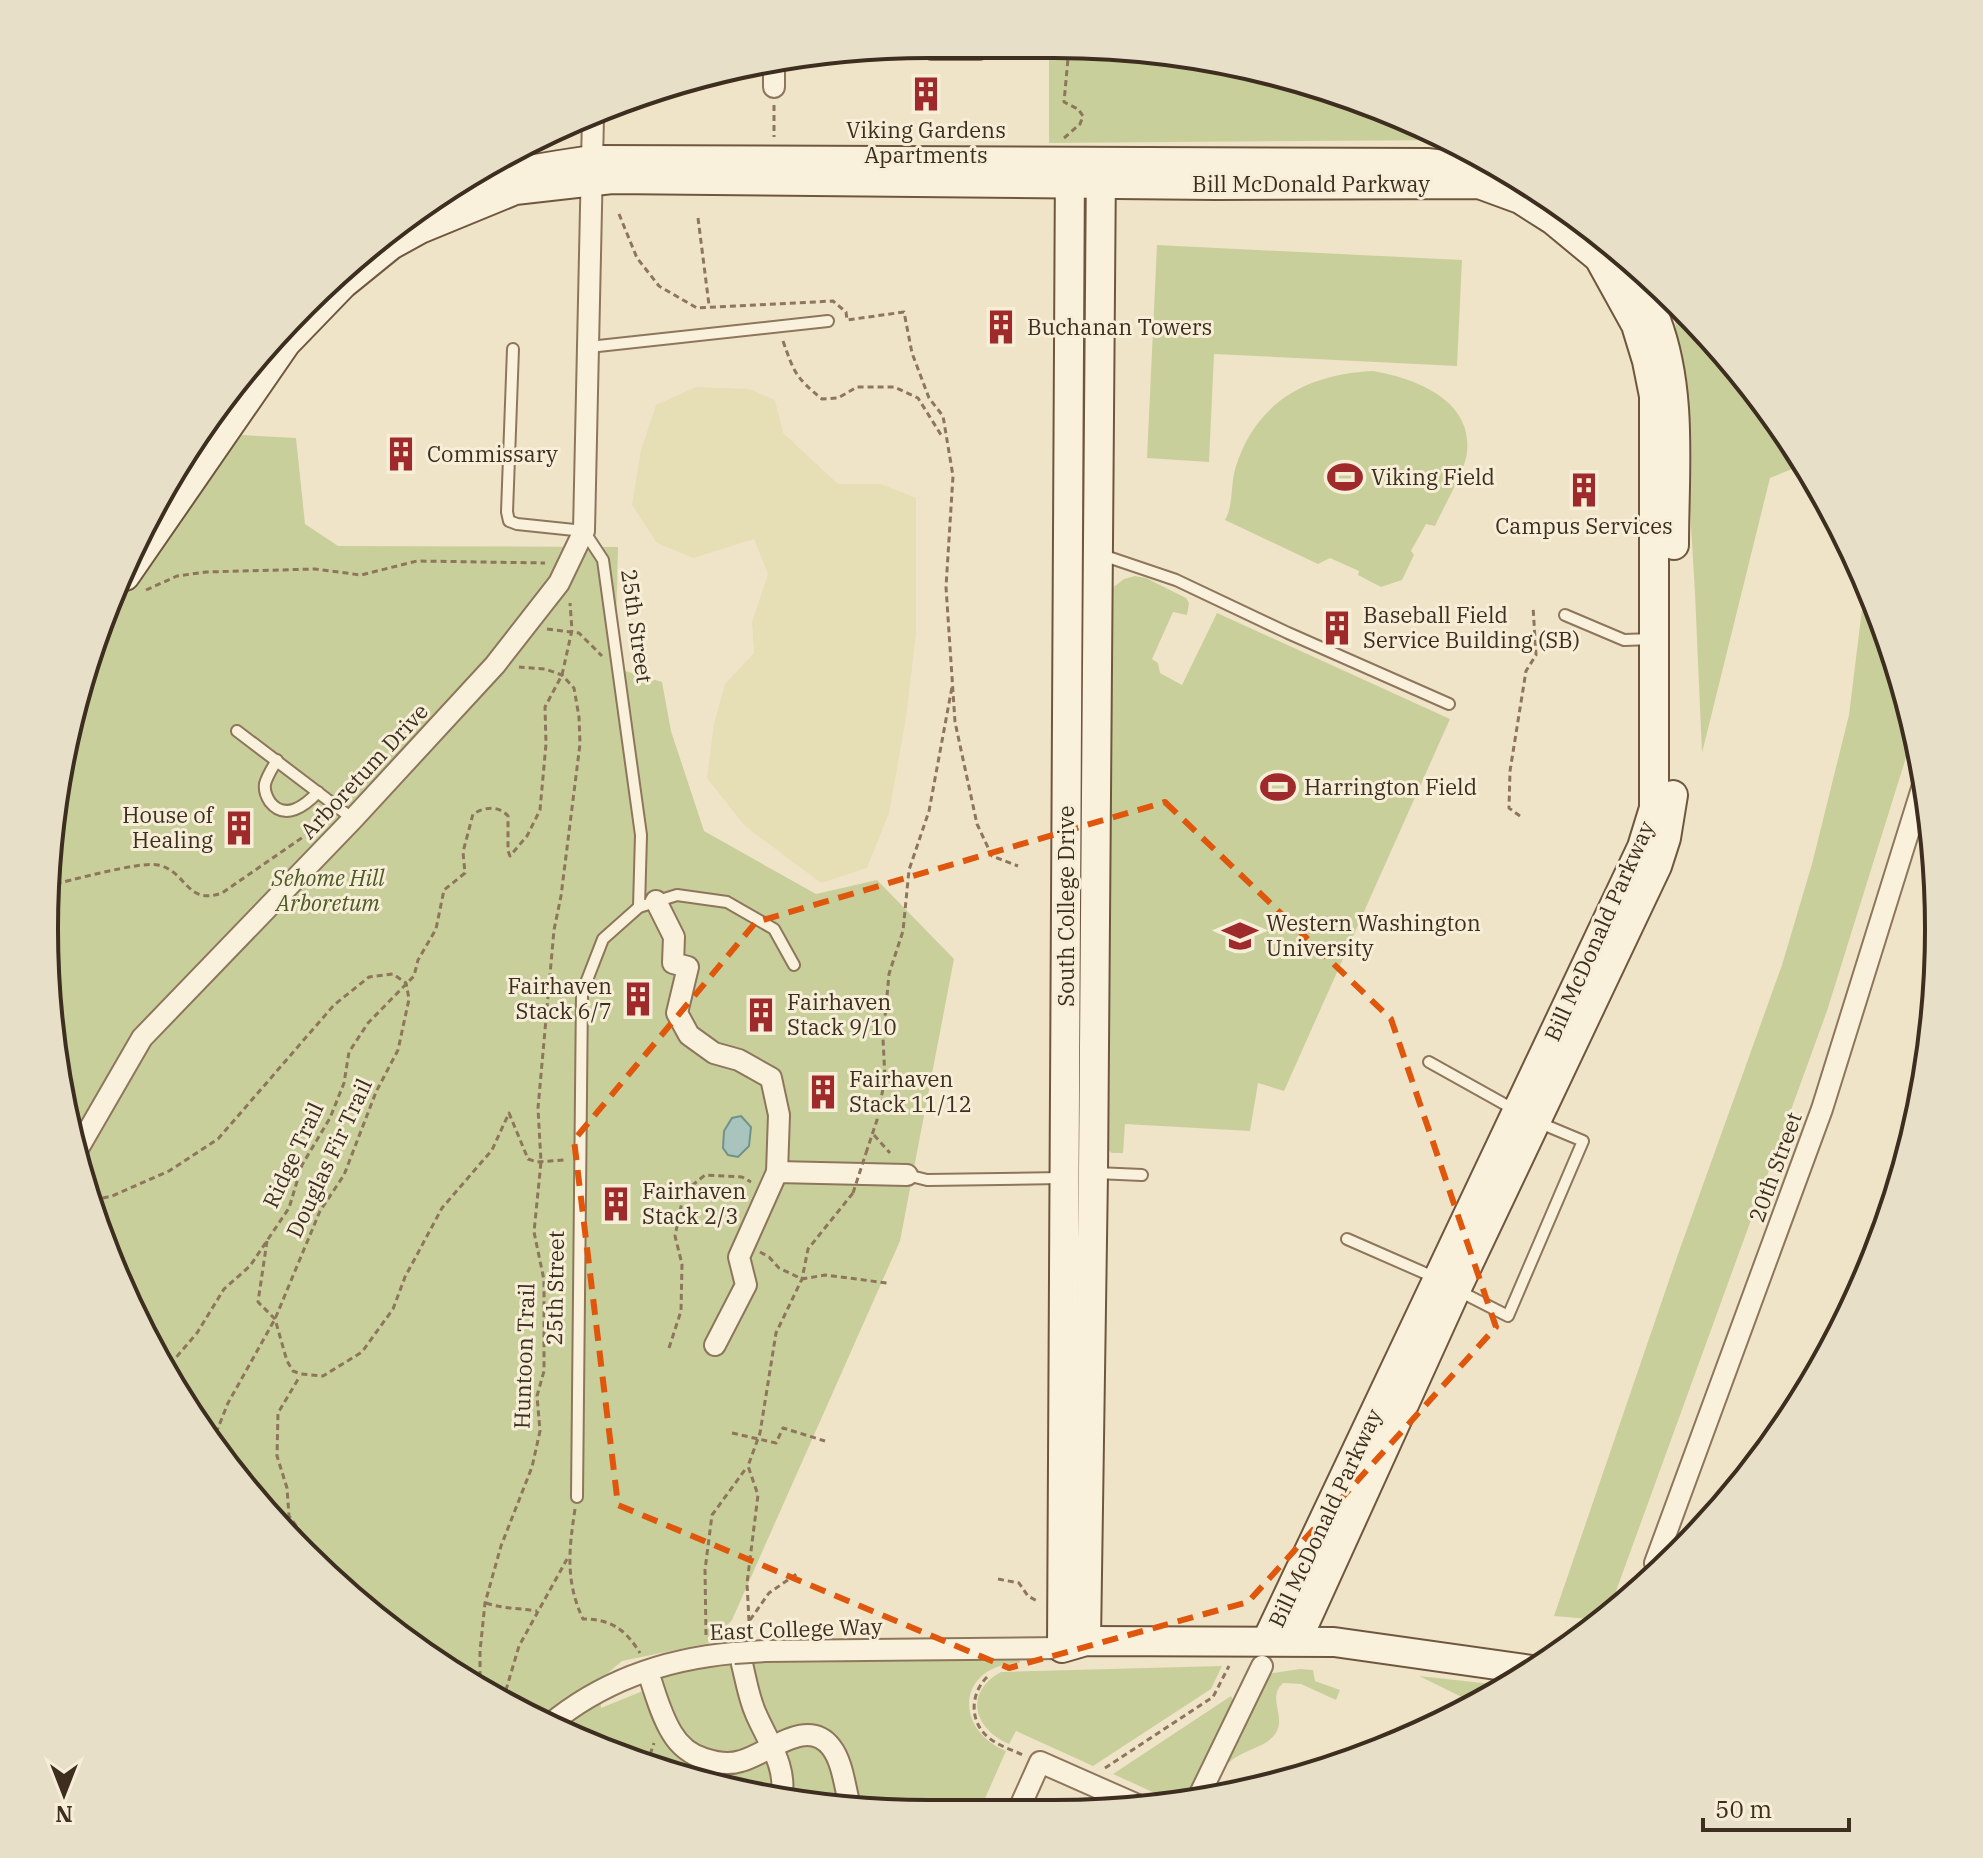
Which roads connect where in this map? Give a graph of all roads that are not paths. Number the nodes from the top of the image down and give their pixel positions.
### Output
1 (774, 72) edge
2 (774, 87) road end
3 (593, 125) edge
4 (1066, 163) junction
5 (593, 171) junction
6 (1482, 171) edge
7 (1101, 174) junction
8 (477, 185) edge
9 (1577, 233) edge
10 (1611, 260) edge
11 (353, 276) edge
12 (1635, 280) edge
13 (332, 295) edge
14 (828, 321) dead end
15 (589, 347) junction
16 (513, 349) dead end
17 (584, 531) junction
18 (1098, 554) junction
19 (135, 583) edge
20 (1565, 615) dead end
21 (1655, 639) junction
22 (1449, 704) dead end
23 (237, 731) dead end
24 (277, 760) junction
25 (318, 792) junction
26 (1916, 806) edge
27 (353, 819) junction
28 (648, 904) junction
29 (794, 965) dead end
30 (1429, 1062) dead end
31 (1526, 1116) junction
32 (84, 1138) edge
33 (777, 1172) junction
34 (1093, 1173) junction
35 (907, 1175) joint
36 (1142, 1175) dead end
37 (1064, 1178) junction
38 (1347, 1239) dead end
39 (1447, 1284) junction
40 (715, 1345) dead end
41 (577, 1497) road end
42 (1657, 1557) edge
43 (1297, 1640) junction
44 (1074, 1644) junction
45 (1264, 1653) junction
46 (738, 1658) junction
47 (1515, 1668) edge
48 (651, 1681) dead end
49 (560, 1717) edge
50 (772, 1747) junction
51 (782, 1787) edge
52 (1203, 1787) edge
53 (847, 1796) edge
54 (1120, 1797) edge
55 (1023, 1800) edge

1 - 2 street
3 - 5 street
4 - 5 main road, Bill McDonald Parkway
4 - 5 main road, Bill McDonald Parkway
4 - 7 main road, Bill McDonald Parkway
4 - 37 main road, South College Drive
5 - 8 main road, Bill McDonald Parkway
5 - 11 main road, Bill McDonald Parkway
5 - 15 street
6 - 7 main road, Bill McDonald Parkway
7 - 9 main road, Bill McDonald Parkway
7 - 18 main road, South College Drive
10 - 21 main road, Bill McDonald Parkway
12 - 31 main road, Bill McDonald Parkway
13 - 19 main road, Bill McDonald Parkway
14 - 15 lane
15 - 17 street
16 - 17 lane
17 - 27 street, Arboretum Drive
17 - 28 lane, 25th Street
18 - 22 lane
18 - 34 main road, South College Drive
20 - 21 lane
21 - 31 main road, Bill McDonald Parkway
23 - 24 lane
24 - 25 lane
24 - 25 lane
25 - 27 lane
26 - 42 street, 20th Street
27 - 32 street, Arboretum Drive
28 - 29 lane
28 - 33 street
28 - 41 lane, 25th Street
30 - 31 lane
31 - 39 main road, Bill McDonald Parkway
31 - 39 lane
33 - 35 street
33 - 40 street
34 - 36 lane
34 - 37 lane
34 - 44 main road, South College Drive
35 - 37 lane
37 - 44 main road, South College Drive
38 - 39 lane
39 - 43 main road, Bill McDonald Parkway
39 - 45 main road, Bill McDonald Parkway
43 - 45 main road
43 - 47 main road
44 - 45 main road
44 - 46 street, East College Way, bridge
45 - 52 street
46 - 49 street, East College Way
46 - 50 street
48 - 50 street
50 - 51 street
50 - 53 street
54 - 55 street

